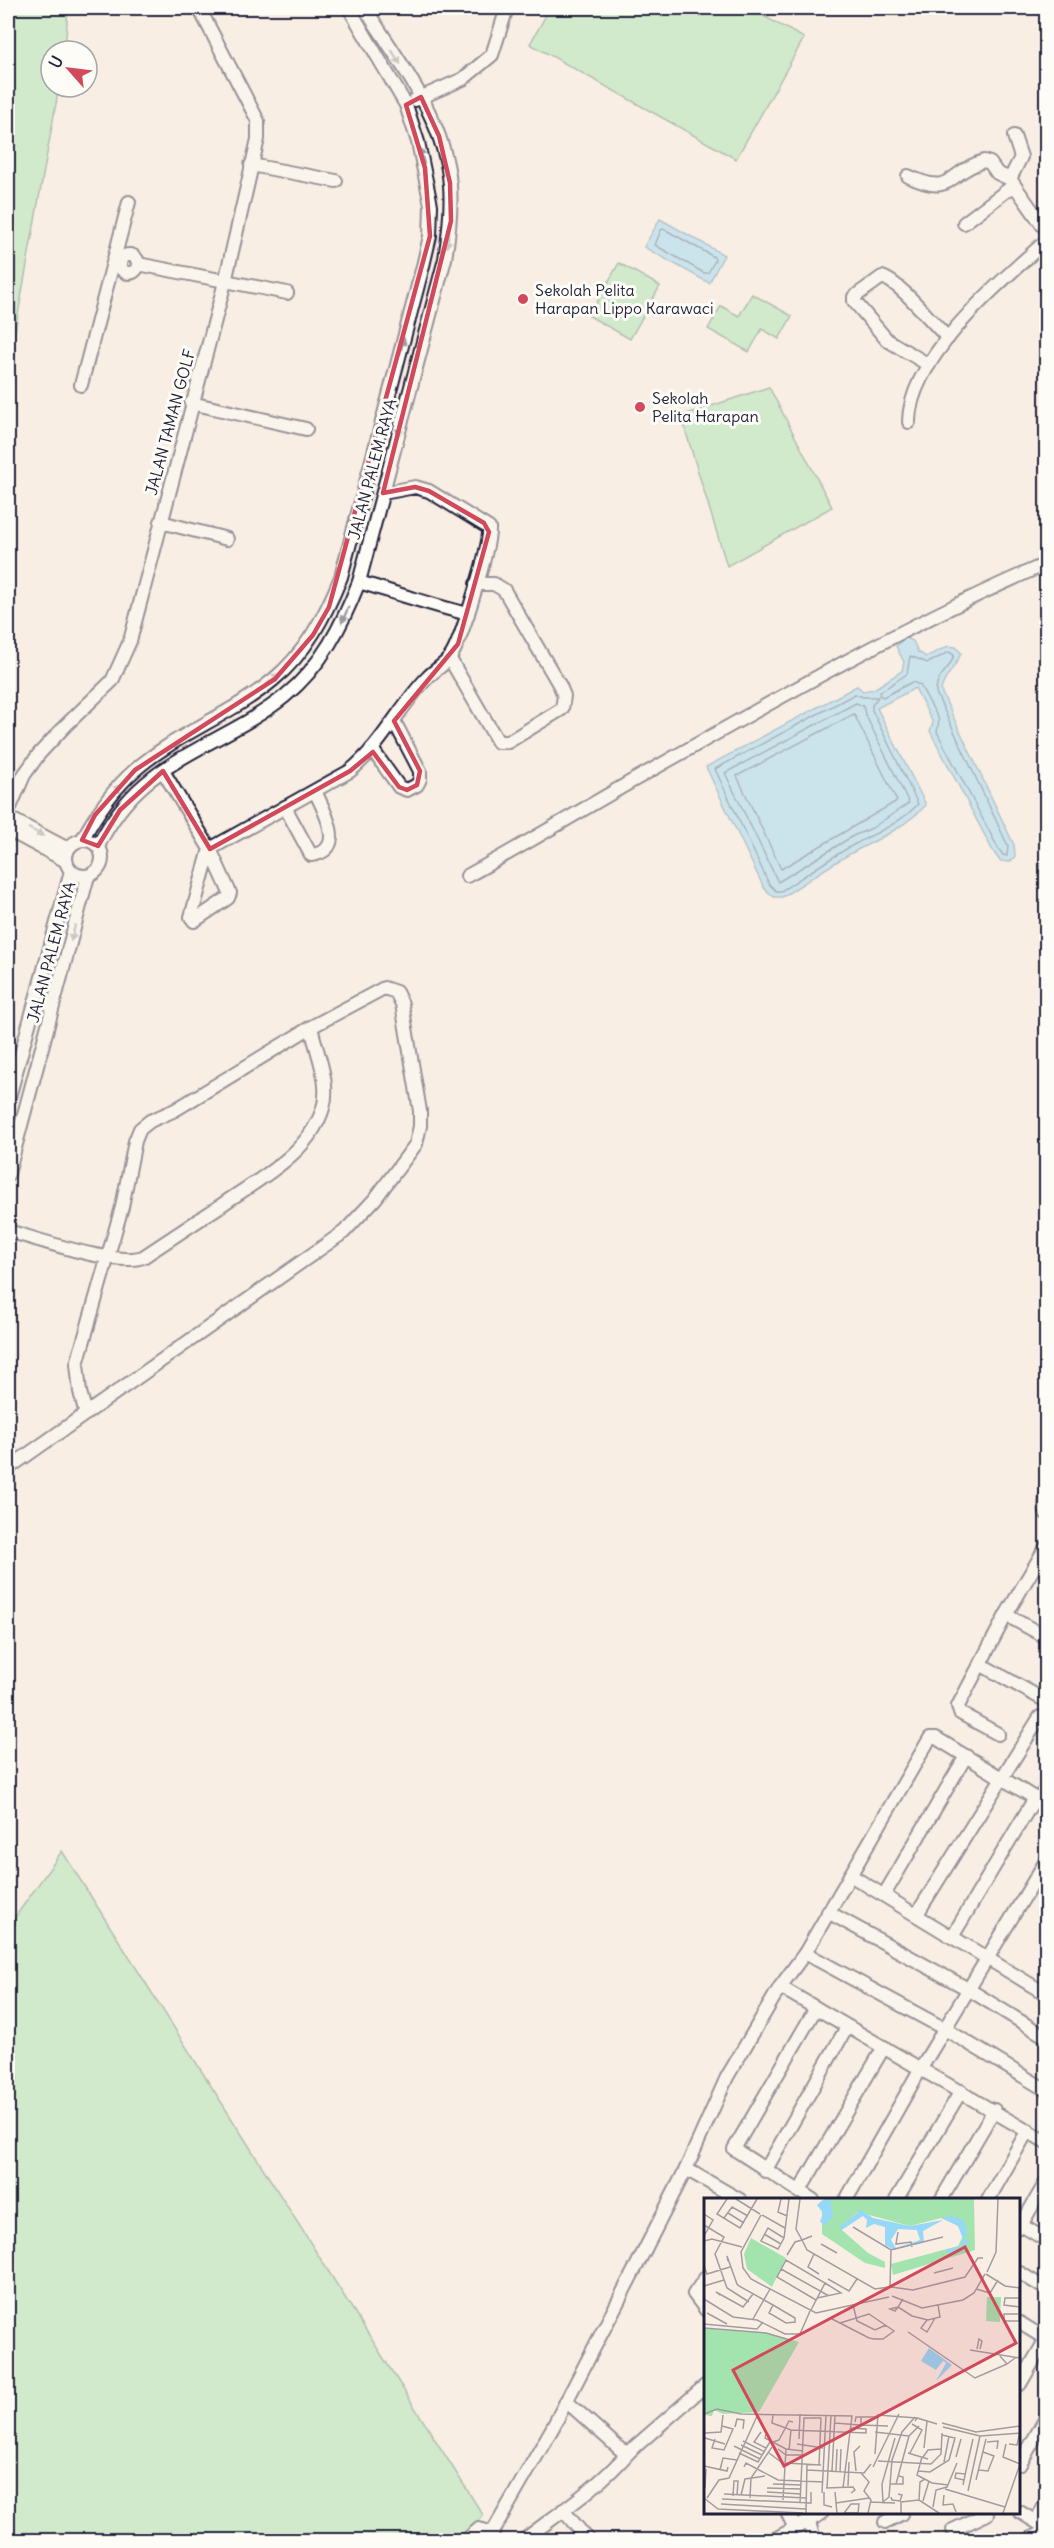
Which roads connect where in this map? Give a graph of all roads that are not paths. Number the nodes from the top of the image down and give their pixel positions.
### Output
1 (349, 8) edge
2 (365, 8) edge
3 (507, 8) edge
4 (204, 9) edge
5 (421, 97) junction
6 (406, 105) junction
7 (1014, 136) dead end
8 (251, 165) junction
9 (908, 176) dead end
10 (336, 181) dead end
11 (1012, 182) junction
12 (129, 202) dead end
13 (964, 222) dead end
14 (1047, 230) edge
15 (1047, 241) edge
16 (118, 261) junction
17 (225, 282) junction
18 (287, 293) dead end
19 (948, 339) junction
20 (929, 365) junction
21 (81, 386) dead end
22 (191, 403) junction
23 (909, 422) dead end
24 (306, 429) dead end
25 (383, 493) junction
26 (161, 522) junction
27 (227, 539) dead end
28 (1047, 564) edge
29 (476, 584) junction
30 (358, 585) junction
31 (468, 614) junction
32 (450, 659) junction
33 (393, 721) junction
34 (372, 749) junction
35 (163, 771) junction
36 (315, 791) junction
37 (285, 807) junction
38 (10, 822) edge
39 (82, 840) junction
40 (98, 846) junction
41 (210, 849) junction
42 (68, 860) junction
43 (88, 876) junction
44 (467, 876) dead end
45 (311, 1027) junction
46 (8, 1101) edge
47 (8, 1174) edge
48 (8, 1231) edge
49 (107, 1257) junction
50 (86, 1414) junction
51 (10, 1467) dead end
52 (1047, 1496) edge
53 (1047, 1513) edge
54 (1047, 1547) edge
55 (1006, 1615) junction
56 (1047, 1637) edge
57 (980, 1664) junction
58 (1047, 1701) edge
59 (1047, 1717) edge
60 (998, 1734) dead end
61 (966, 1756) junction
62 (1001, 1778) junction
63 (1047, 1787) edge
64 (1040, 1801) edge
65 (1047, 1861) edge
66 (850, 1875) junction
67 (884, 1895) junction
68 (828, 1912) junction
69 (917, 1914) junction
70 (952, 1937) junction
71 (805, 1953) junction
72 (988, 1957) junction
73 (780, 1987) junction
74 (968, 1989) junction
75 (1047, 1994) edge
76 (816, 2008) junction
77 (847, 2027) junction
78 (945, 2029) junction
79 (1047, 2037) edge
80 (884, 2047) junction
81 (921, 2068) junction
82 (1047, 2090) edge
83 (961, 2091) junction
84 (993, 2110) junction
85 (1028, 2130) junction
86 (1047, 2142) edge
87 (686, 2169) junction
88 (765, 2171) junction
89 (1047, 2182) edge
90 (799, 2192) junction
91 (1043, 2195) edge
92 (737, 2198) edge
93 (810, 2198) edge
94 (847, 2198) edge
95 (897, 2198) edge
96 (942, 2198) edge
97 (988, 2198) edge
98 (1021, 2225) edge
99 (1021, 2227) edge
100 (1047, 2240) edge
101 (1021, 2274) edge
102 (704, 2280) edge
103 (1047, 2289) edge
104 (704, 2307) edge
105 (1021, 2324) edge
106 (1046, 2339) edge
107 (1021, 2382) edge
108 (704, 2387) edge
109 (566, 2401) junction
110 (1047, 2418) edge
111 (629, 2452) junction
112 (1021, 2462) edge
113 (1047, 2503) edge
114 (563, 2510) junction
115 (1021, 2513) edge
116 (788, 2515) edge
117 (820, 2515) edge
118 (899, 2515) edge
119 (985, 2515) edge
120 (809, 2522) junction
121 (885, 2522) dead end
122 (1043, 2527) edge
123 (795, 2528) junction
124 (953, 2530) dead end
125 (492, 2538) edge
126 (466, 2541) edge
127 (524, 2541) edge
128 (588, 2541) edge
129 (773, 2541) edge
130 (814, 2541) edge
131 (1027, 2541) edge

1 - 6 street, JALAN PALEM RAYA
2 -> 5 street, JALAN PALEM RAYA
3 - 5 street
4 - 8 street, JALAN TAMAN GOLF
5 - 6 street
5 -> 25 street, JALAN PALEM RAYA
39 -> 6 street, JALAN PALEM RAYA
7 - 11 street
8 - 10 street
8 - 17 street, JALAN TAMAN GOLF
9 - 11 street
11 - 13 street
11 - 14 street
12 - 16 street
15 - 19 street
16 - 17 street
16 - 21 street
17 - 18 street
17 - 22 street, JALAN TAMAN GOLF
19 - 20 street
19 - 20 street
20 - 23 street
22 - 24 street
22 - 26 street, JALAN TAMAN GOLF
25 - 29 street
25 - 30 street, JALAN PALEM RAYA
26 - 27 street
26 - 38 street, JALAN TAMAN GOLF
28 - 44 street
29 - 31 street
29 - 32 street
30 - 31 street
30 -> 35 street, JALAN PALEM RAYA
31 - 32 street
32 - 33 street
33 - 34 street
33 - 34 street
34 - 36 street
35 - 40 street, JALAN PALEM RAYA
35 - 41 street
36 - 37 street
36 - 37 street
37 - 41 street
38 - 42 street, JALAN TAMAN GOLF
39 - 40 street
39 - 42 street
40 - 43 street
41 - 41 street
42 - 43 street
42 - 46 street, JALAN PALEM RAYA
43 -> 47 street, JALAN PALEM RAYA
45 - 49 street
45 - 49 street
45 - 50 street
48 - 49 street
49 - 50 street
50 - 51 street
52 - 53 street
54 - 55 street
55 - 56 street
55 - 57 street
57 - 58 street
57 - 60 street
59 - 62 street
61 - 62 street
61 - 66 street
61 - 67 street
62 - 64 street
62 - 69 street
63 - 64 street
64 - 70 street
65 - 72 street
66 - 67 street
66 - 68 street
67 - 69 street
68 - 71 street
68 - 74 street
69 - 70 street
70 - 72 street
71 - 73 street
71 - 78 street
72 - 74 street
72 - 75 street
73 - 76 street
73 - 87 street
74 - 78 street
74 - 79 street
76 - 77 street
76 - 88 street
77 - 80 street
77 - 88 street
78 - 81 street
78 - 82 street
80 - 81 street
80 - 90 street
81 - 83 street
81 - 94 street
83 - 84 street
83 - 95 street
84 - 85 street
84 - 96 street
85 - 86 street
85 - 97 street
87 - 92 street
87 - 109 street
88 - 90 street
89 - 91 street
90 - 93 street
91 - 98 street
99 - 100 street
101 - 103 street
102 - 104 street
105 - 106 street
106 - 107 street
108 - 111 street
109 - 111 street
109 - 125 street
110 - 112 street
111 - 114 street
113 - 122 street
114 - 127 street
114 - 128 street
115 - 122 street
116 - 123 street
117 - 120 street
118 - 121 street
119 - 124 street
120 - 123 street
120 - 130 street
122 - 131 street
123 - 129 street
125 - 126 street

